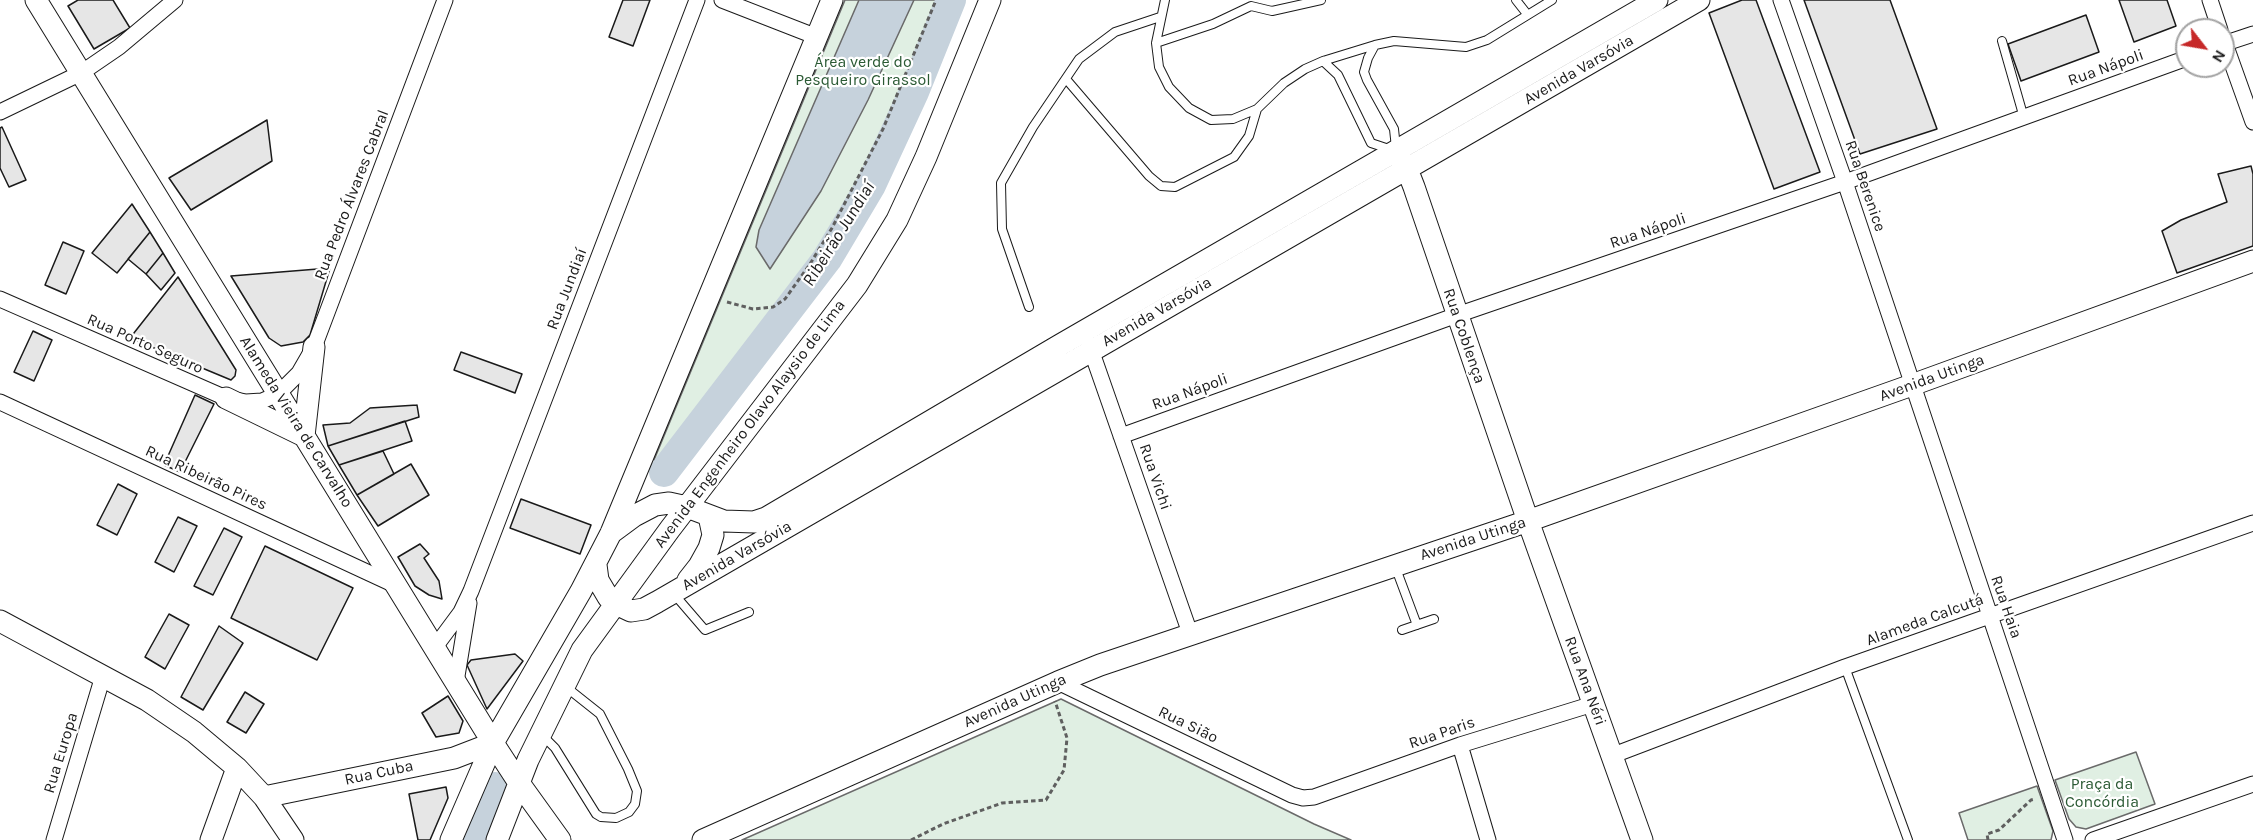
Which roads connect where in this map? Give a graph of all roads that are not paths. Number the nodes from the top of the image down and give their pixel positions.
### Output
1 (36, 0) edge
2 (175, 0) edge
3 (445, 0) edge
4 (697, 0) edge
5 (722, 0) edge
6 (832, 0) edge
7 (990, 0) edge
8 (1166, 0) edge
9 (1321, 0) edge
10 (1516, 0) edge
11 (1552, 0) edge
12 (1658, 0) edge
13 (1699, 0) edge
14 (1781, 0) edge
15 (2210, 0) edge
16 (1251, 3) edge
17 (1527, 14) junction
18 (1160, 17) junction
19 (2216, 18) edge
20 (2253, 34) edge
21 (817, 36) junction
22 (2235, 37) edge
23 (2002, 41) dead end
24 (1156, 43) junction
25 (1375, 45) junction
26 (1323, 61) junction
27 (2175, 62) edge
28 (2235, 72) edge
29 (81, 73) junction
30 (1066, 79) junction
31 (1257, 109) junction
32 (0, 112) edge
33 (2024, 118) junction
34 (2253, 122) edge
35 (1402, 160) junction
36 (1845, 182) junction
37 (2253, 261) edge
38 (0, 299) edge
39 (1029, 307) dead end
40 (1457, 315) junction
41 (1087, 341) junction
42 (314, 347) junction
43 (1912, 385) junction
44 (278, 394) junction
45 (226, 399) junction
46 (0, 402) edge
47 (1121, 435) junction
48 (304, 436) junction
49 (687, 507) junction
50 (709, 516) junction
51 (1528, 521) junction
52 (2253, 523) edge
53 (611, 533) junction
54 (596, 565) junction
55 (1395, 565) junction
56 (397, 586) junction
57 (471, 591) junction
58 (676, 591) junction
59 (614, 603) junction
60 (749, 612) dead end
61 (1990, 616) junction
62 (1434, 619) dead end
63 (0, 621) edge
64 (1417, 625) junction
65 (1402, 630) dead end
66 (1191, 636) junction
67 (435, 647) junction
68 (1845, 667) junction
69 (103, 676) junction
70 (456, 682) junction
71 (1054, 683) junction
72 (563, 685) junction
73 (1593, 704) junction
74 (540, 732) junction
75 (493, 743) junction
76 (1460, 745) junction
77 (1611, 756) junction
78 (237, 768) junction
79 (519, 783) junction
80 (2253, 784) edge
81 (264, 797) junction
82 (1303, 798) joint
83 (54, 840) edge
84 (211, 840) edge
85 (293, 840) edge
86 (451, 840) edge
87 (497, 840) edge
88 (560, 840) edge
89 (703, 840) edge
90 (1488, 840) edge
91 (1642, 840) edge
92 (1908, 840) edge
93 (2065, 840) edge
94 (2093, 840) edge

1 - 29 main road, Alameda Vieira de Carvalho
2 - 29 street
3 - 42 street, Rua Pedro Álvares Cabral
4 - 57 street, Rua Jundiaí
5 - 21 street
6 - 21 main road
7 - 49 main road, Avenida Engenheiro Olavo Alaysio de Lima
8 - 18 lane
9 - 16 lane
10 - 17 lane
11 - 17 lane
12 - 35 main road, Avenida Varsóvia
13 - 35 main road, Avenida Varsóvia
14 - 36 street, Rua Berenice
15 - 19 street
16 - 24 lane
17 - 25 lane
18 - 24 lane
18 - 30 lane
20 - 22 street
21 - 53 main road
23 - 33 lane
24 - 31 lane
25 - 26 lane
25 - 35 lane
26 - 31 lane
26 - 35 lane
27 - 33 street, Rua Nápoli
28 - 34 street
29 - 32 street
29 - 44 main road, Alameda Vieira de Carvalho
30 - 31 lane
30 - 39 lane
33 - 36 street, Rua Nápoli
35 - 40 main road, Rua Coblença
35 - 41 main road, Avenida Varsóvia
36 - 40 street, Rua Nápoli
36 - 43 street, Rua Berenice
37 - 43 main road, Avenida Utinga
38 - 45 street, Rua Porto Seguro
40 - 47 street, Rua Nápoli
40 - 51 main road, Rua Coblença
41 - 47 street, Rua Vichi
41 - 50 main road, Avenida Varsóvia
41 - 58 main road, Avenida Varsóvia
42 - 44 street, Rua Pedro Álvares Cabral
42 - 48 main road
43 - 51 main road, Avenida Utinga
43 - 61 street, Rua Haia
44 - 45 street, Rua Porto Seguro
44 - 48 main road, Alameda Vieira de Carvalho
45 - 48 main road
46 - 56 street, Rua Ribeirão Pires
47 - 66 street, Rua Vichi
48 - 56 main road, Alameda Vieira de Carvalho
49 - 50 main road, Avenida Varsóvia
49 - 53 main road, Avenida Varsóvia
49 - 59 main road, Avenida Engenheiro Olavo Alaysio de Lima
50 - 58 main road
51 - 55 main road, Avenida Utinga
51 - 73 main road, Rua Ana Néri
52 - 61 street, Alameda Calcutá
53 - 54 main road
54 - 59 main road
54 - 75 main road
55 - 64 lane
55 - 66 main road, Avenida Utinga
56 - 67 main road, Alameda Vieira de Carvalho
57 - 67 street, Rua Jundiaí
57 - 70 street, Rua Jundiaí
58 - 59 main road, Avenida Varsóvia
58 - 60 lane
59 - 72 main road, Avenida Engenheiro Olavo Alaysio de Lima
61 - 68 street, Alameda Calcutá
61 - 93 street, Rua Haia
62 - 64 lane
63 - 69 main road
64 - 65 lane
66 - 71 main road, Avenida Utinga
67 - 70 main road, Alameda Vieira de Carvalho
68 - 77 street, Alameda Calcutá
68 - 92 lane
69 - 78 main road
69 - 83 street, Rua Europa
70 - 75 main road, Alameda Vieira de Carvalho
71 - 82 street, Rua Sião
71 - 89 main road, Avenida Utinga
72 - 74 main road, Avenida Engenheiro Olavo Alaysio de Lima
72 - 74 lane
73 - 76 street, Rua Paris
73 - 77 main road, Rua Ana Néri
74 - 79 main road, Avenida Engenheiro Olavo Alaysio de Lima
75 - 79 main road, Alameda Vieira de Carvalho
75 - 81 main road, Rua Cuba
75 - 86 main road
76 - 82 street, Rua Paris
76 - 90 street
77 - 91 main road, Rua Ana Néri
78 - 81 main road
78 - 84 main road
79 - 87 main road, Avenida Engenheiro Olavo Alaysio de Lima
79 - 88 main road, Alameda Vieira de Carvalho
80 - 94 street
81 - 85 main road

